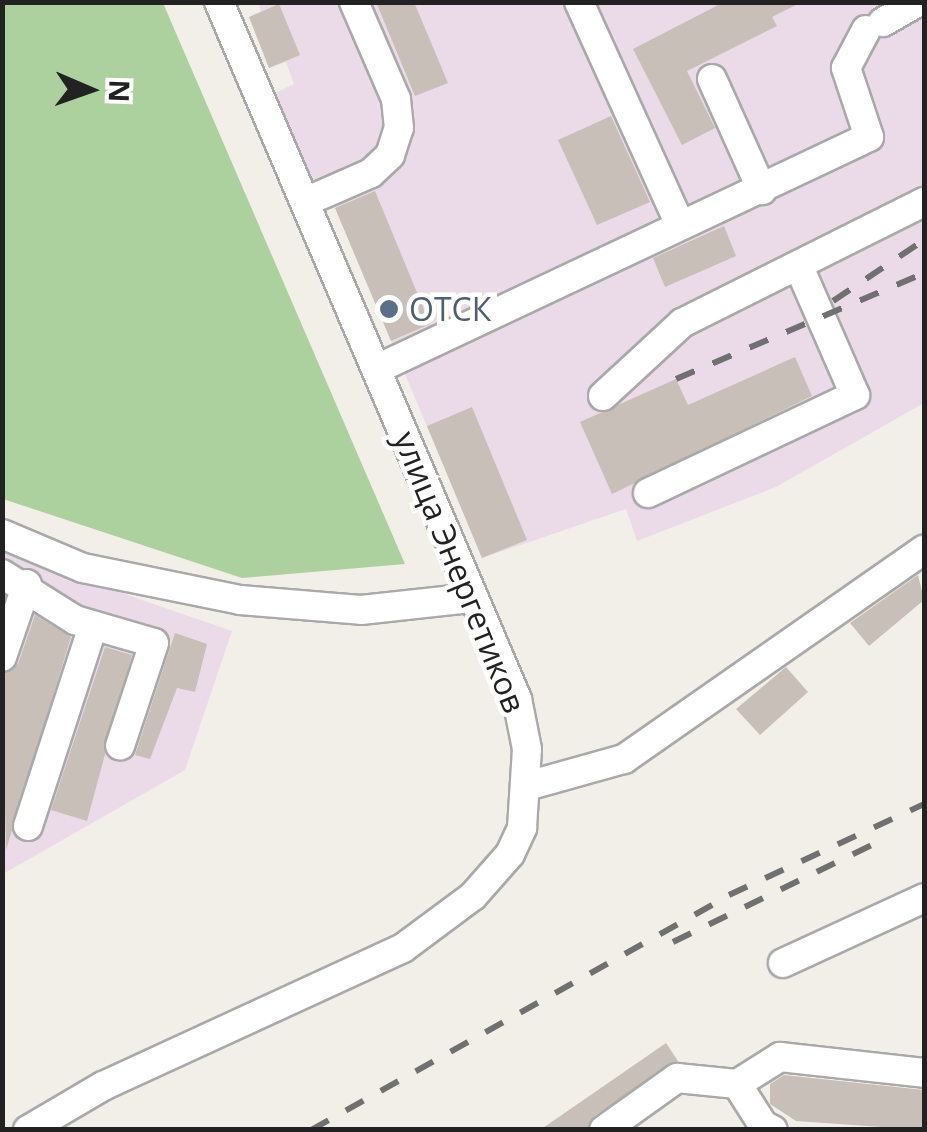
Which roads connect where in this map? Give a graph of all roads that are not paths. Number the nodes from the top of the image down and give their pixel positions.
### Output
1 (219, 2) edge
2 (354, 2) edge
3 (579, 2) edge
4 (918, 2) edge
5 (712, 80) dead end
6 (762, 190) junction
7 (304, 202) junction
8 (924, 202) edge
9 (680, 225) junction
10 (799, 267) junction
11 (377, 368) junction
12 (603, 396) dead end
13 (648, 493) dead end
14 (2, 534) edge
15 (924, 550) edge
16 (15, 579) edge
17 (472, 598) junction
18 (93, 626) junction
19 (2, 657) edge
20 (120, 746) dead end
21 (527, 786) junction
22 (28, 826) dead end
23 (924, 898) edge
24 (782, 963) dead end
25 (924, 1073) edge
26 (737, 1084) junction
27 (28, 1130) edge
28 (604, 1130) edge
29 (773, 1130) edge

1 - 7 street, улица Энергетиков
2 - 7 street
3 - 9 street
4 - 6 street
5 - 6 street
6 - 9 street
7 - 11 street, улица Энергетиков
8 - 10 street
9 - 11 street
10 - 12 street
10 - 13 street
11 - 17 street, улица Энергетиков
14 - 17 street
15 - 21 street
16 - 18 street
16 - 19 street
17 - 21 street, улица Энергетиков
18 - 20 street
18 - 22 street
21 - 27 street, улица Энергетиков
23 - 24 street
25 - 26 street
26 - 28 street
26 - 29 street

